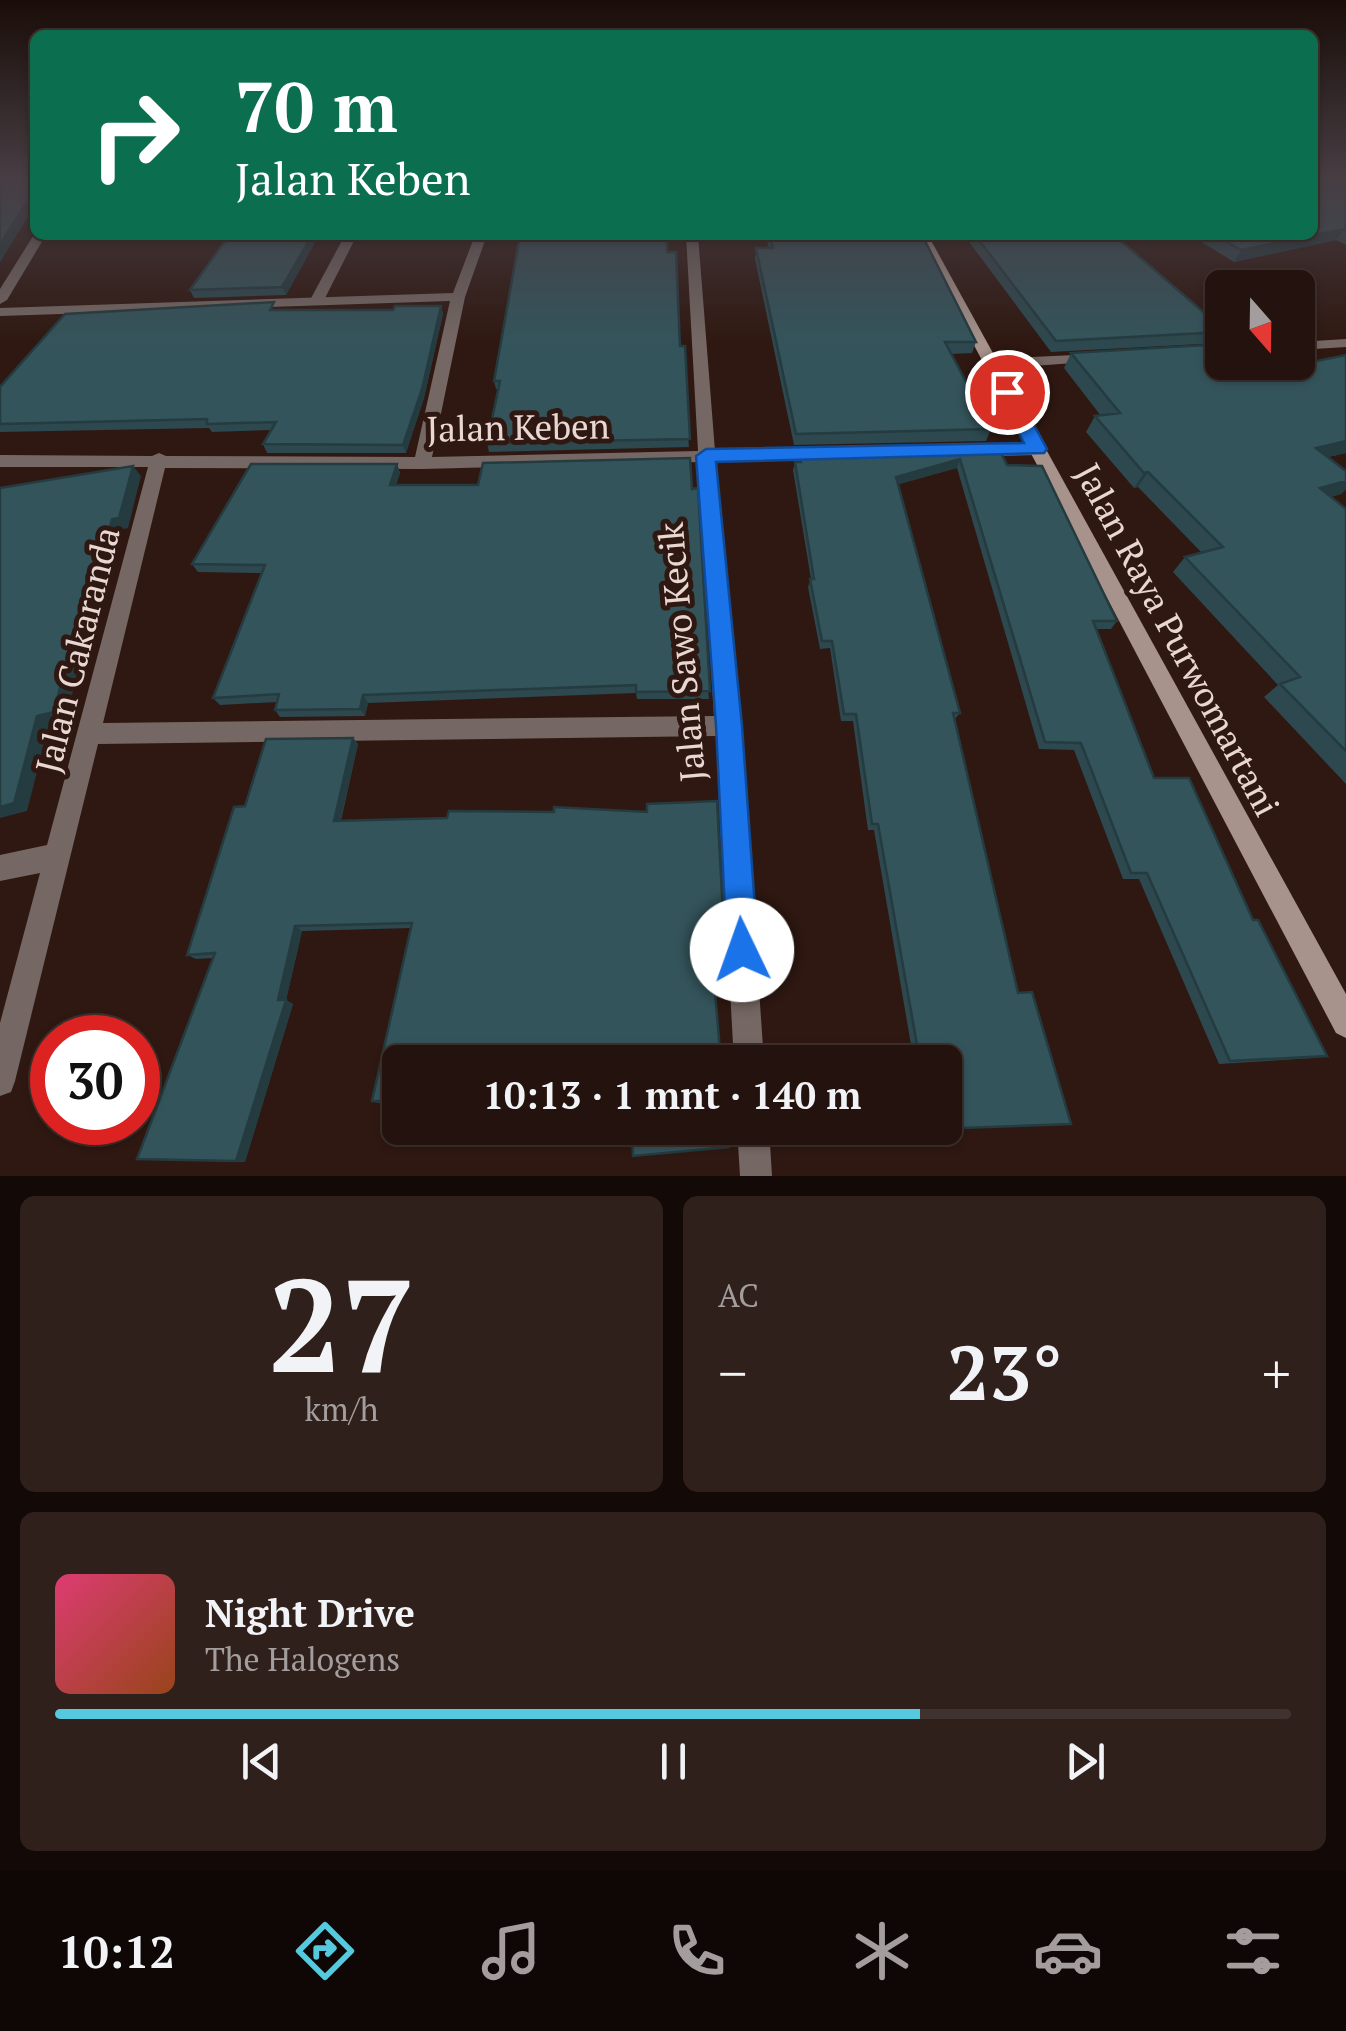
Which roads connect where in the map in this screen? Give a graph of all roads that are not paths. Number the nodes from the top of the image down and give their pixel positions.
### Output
1 (37, 240) edge
2 (348, 240) edge
3 (478, 240) edge
4 (692, 240) edge
5 (925, 240) edge
6 (458, 297) junction
7 (0, 300) edge
8 (316, 302) junction
9 (0, 312) edge
10 (1346, 343) edge
11 (1315, 345) edge
12 (1107, 358) edge
13 (992, 364) junction
14 (1037, 449) junction
15 (706, 456) junction
16 (159, 459) junction
17 (0, 461) edge
18 (422, 463) junction
19 (729, 726) junction
20 (90, 734) junction
21 (58, 856) junction
22 (0, 868) edge
23 (1346, 1022) edge
24 (748, 1045) edge
25 (0, 1082) edge
26 (754, 1145) edge
27 (756, 1176) edge

1 - 7 street
2 - 8 street
3 - 6 street
4 - 15 street, Jalan Sawo Kecik
5 - 13 street, Jalan Raya Purwomartani
6 - 8 street
6 - 18 street
8 - 9 street
10 - 11 street
12 - 13 street
13 - 14 street, Jalan Raya Purwomartani
14 - 15 street, Jalan Keben
14 - 23 street, Jalan Raya Purwomartani
15 - 18 street, Jalan Keben
15 - 19 street, Jalan Sawo Kecik
16 - 17 street, Jalan Keben
16 - 18 street, Jalan Keben
16 - 20 street, Jalan Cakaranda
19 - 20 street
19 - 24 street, Jalan Sawo Kecik
20 - 21 street, Jalan Cakaranda
21 - 22 street
21 - 25 street, Jalan Cakaranda
26 - 27 street

